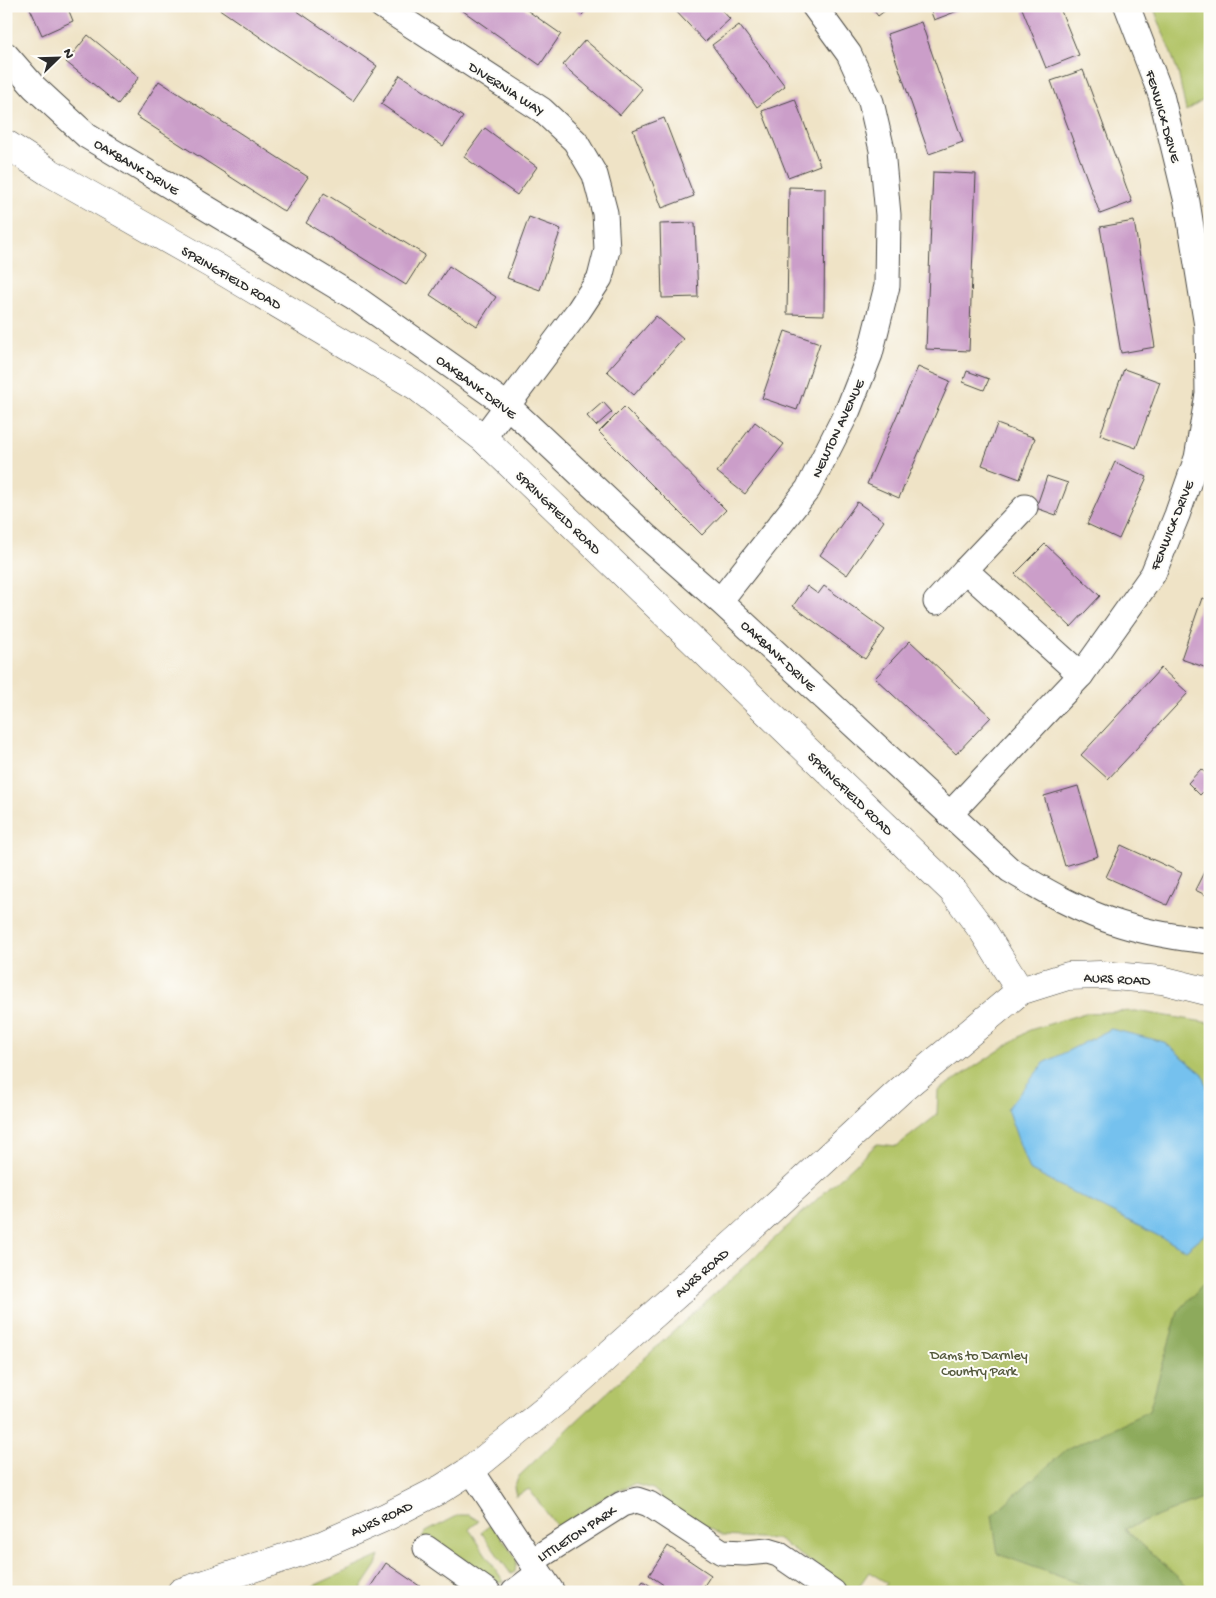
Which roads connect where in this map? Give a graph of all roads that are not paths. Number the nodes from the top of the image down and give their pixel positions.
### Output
1 (382, 6) edge
2 (814, 6) edge
3 (1127, 6) edge
4 (6, 55) edge
5 (6, 144) edge
6 (508, 406) junction
7 (482, 438) junction
8 (1025, 507) dead end
9 (965, 570) junction
10 (720, 601) junction
11 (936, 602) dead end
12 (1081, 675) junction
13 (950, 814) junction
14 (1210, 941) edge
15 (1020, 991) junction
16 (1210, 992) edge
17 (471, 1470) junction
18 (426, 1548) dead end
19 (541, 1575) edge
20 (181, 1592) edge
21 (488, 1592) edge
22 (514, 1592) edge
23 (833, 1592) edge

1 - 6 street, DIVERNIA WAY
2 - 10 street, NEWTON AVENUE
3 - 12 street, FENWICK DRIVE
4 - 6 street, OAKBANK DRIVE
5 - 7 street, SPRINGFIELD ROAD
6 - 7 street, DIVERNIA WAY
6 - 10 street, OAKBANK DRIVE
7 - 15 street, SPRINGFIELD ROAD
8 - 9 street
9 - 11 street
9 - 12 street
10 - 13 street, OAKBANK DRIVE
12 - 13 street, FENWICK DRIVE
13 - 14 street, OAKBANK DRIVE
15 - 16 street, AURS ROAD
15 - 17 street, AURS ROAD
17 - 19 street, LITTLETON PARK
17 - 20 street, AURS ROAD
18 - 21 street
19 - 22 street, LITTLETON PARK
19 - 23 street, LITTLETON PARK

